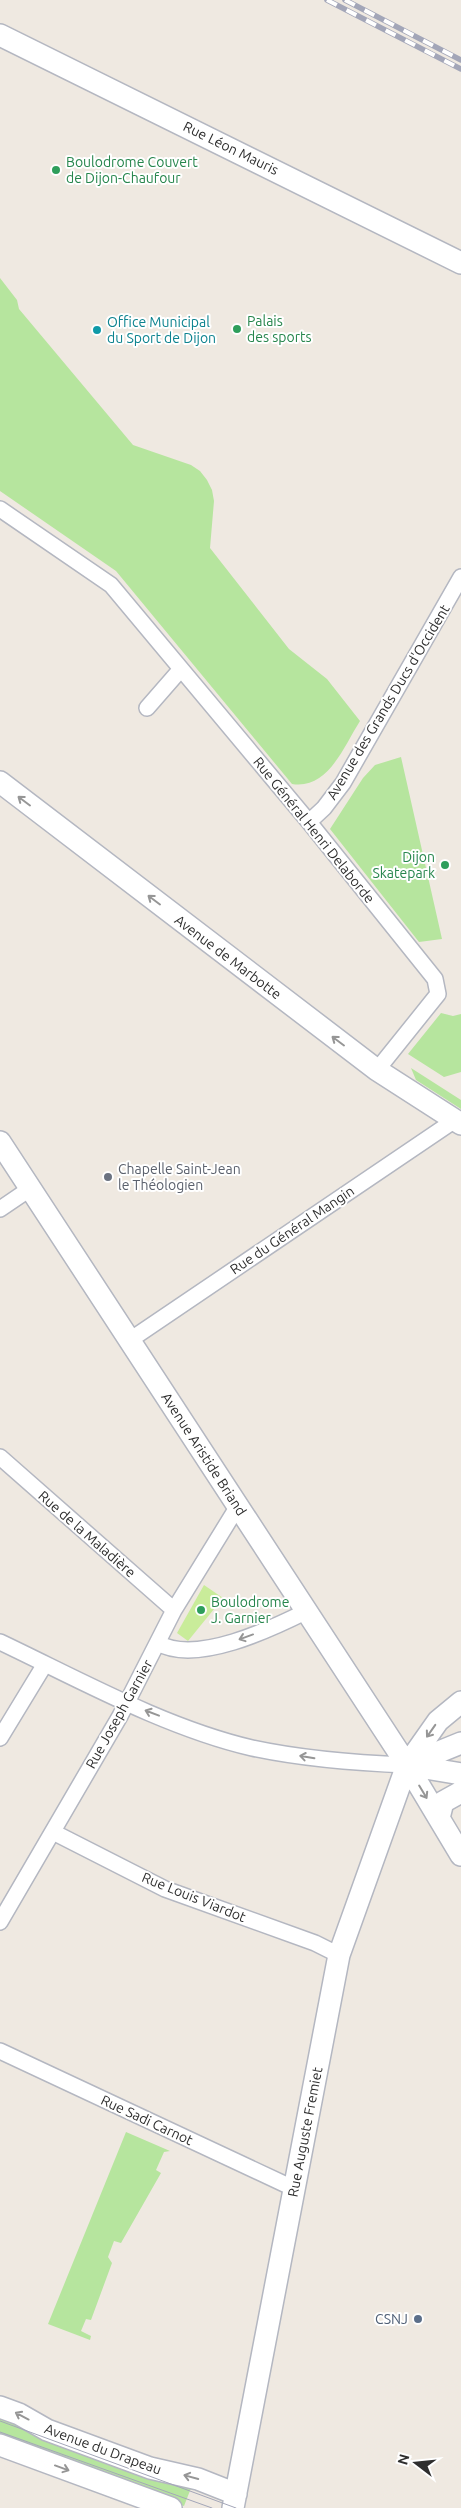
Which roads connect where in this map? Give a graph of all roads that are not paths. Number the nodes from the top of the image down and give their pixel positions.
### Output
1 (0, 35) edge
2 (461, 263) edge
3 (0, 509) edge
4 (461, 577) edge
5 (181, 669) junction
6 (147, 708) dead end
7 (0, 782) edge
8 (309, 822) junction
9 (377, 1070) junction
10 (458, 1122) edge
11 (0, 1142) edge
12 (31, 1188) junction
13 (0, 1209) edge
14 (130, 1340) junction
15 (0, 1457) edge
16 (238, 1506) junction
17 (174, 1610) junction
18 (307, 1611) junction
19 (0, 1642) edge
20 (158, 1643) junction
21 (44, 1664) junction
22 (461, 1702) edge
23 (127, 1703) junction
24 (0, 1738) edge
25 (461, 1743) edge
26 (407, 1765) junction
27 (461, 1774) edge
28 (461, 1792) edge
29 (439, 1818) junction
30 (53, 1832) junction
31 (461, 1855) edge
32 (0, 1922) edge
33 (339, 1955) junction
34 (0, 2052) edge
35 (295, 2189) junction
36 (0, 2407) edge
37 (0, 2445) edge
38 (235, 2501) edge
39 (171, 2508) edge

1 - 2 main road, Rue Léon Mauris
3 - 5 street, Rue Général Henri Delaborde
4 - 8 street, Avenue des Grands Ducs d'Occident
5 - 6 street
5 - 8 street, Rue Général Henri Delaborde
9 -> 7 main road, Avenue de Marbotte
8 - 9 street, Rue Général Henri Delaborde
9 - 10 main road, Avenue de Marbotte
10 - 14 street, Rue du Général Mangin
11 - 12 main road, Avenue Aristide Briand
12 - 13 street
12 - 14 main road, Avenue Aristide Briand
14 - 16 main road, Avenue Aristide Briand
15 - 17 street, Rue de la Maladière
16 - 17 street, Rue Joseph Garnier
16 - 18 main road, Avenue Aristide Briand
17 - 20 street, Rue Joseph Garnier
18 -> 20 street
18 - 26 main road, Avenue Aristide Briand
19 - 21 street
20 - 23 street, Rue Joseph Garnier
21 - 23 street
21 - 24 street
22 -> 26 main road, Rue Auguste Fremiet
26 -> 23 street
23 - 30 street, Rue Joseph Garnier
25 - 26 main road
26 - 27 main road
26 -> 29 main road, Avenue Aristide Briand
26 - 33 main road, Rue Auguste Fremiet
28 - 29 main road
29 - 31 main road, Avenue Aristide Briand
30 - 32 street, Rue Joseph Garnier
30 - 33 street, Rue Louis Viardot
33 - 35 main road, Rue Auguste Fremiet
34 - 35 street, Rue Sadi Carnot
35 - 38 main road, Rue Auguste Fremiet
38 -> 36 main road, Avenue du Drapeau
37 -> 39 main road

